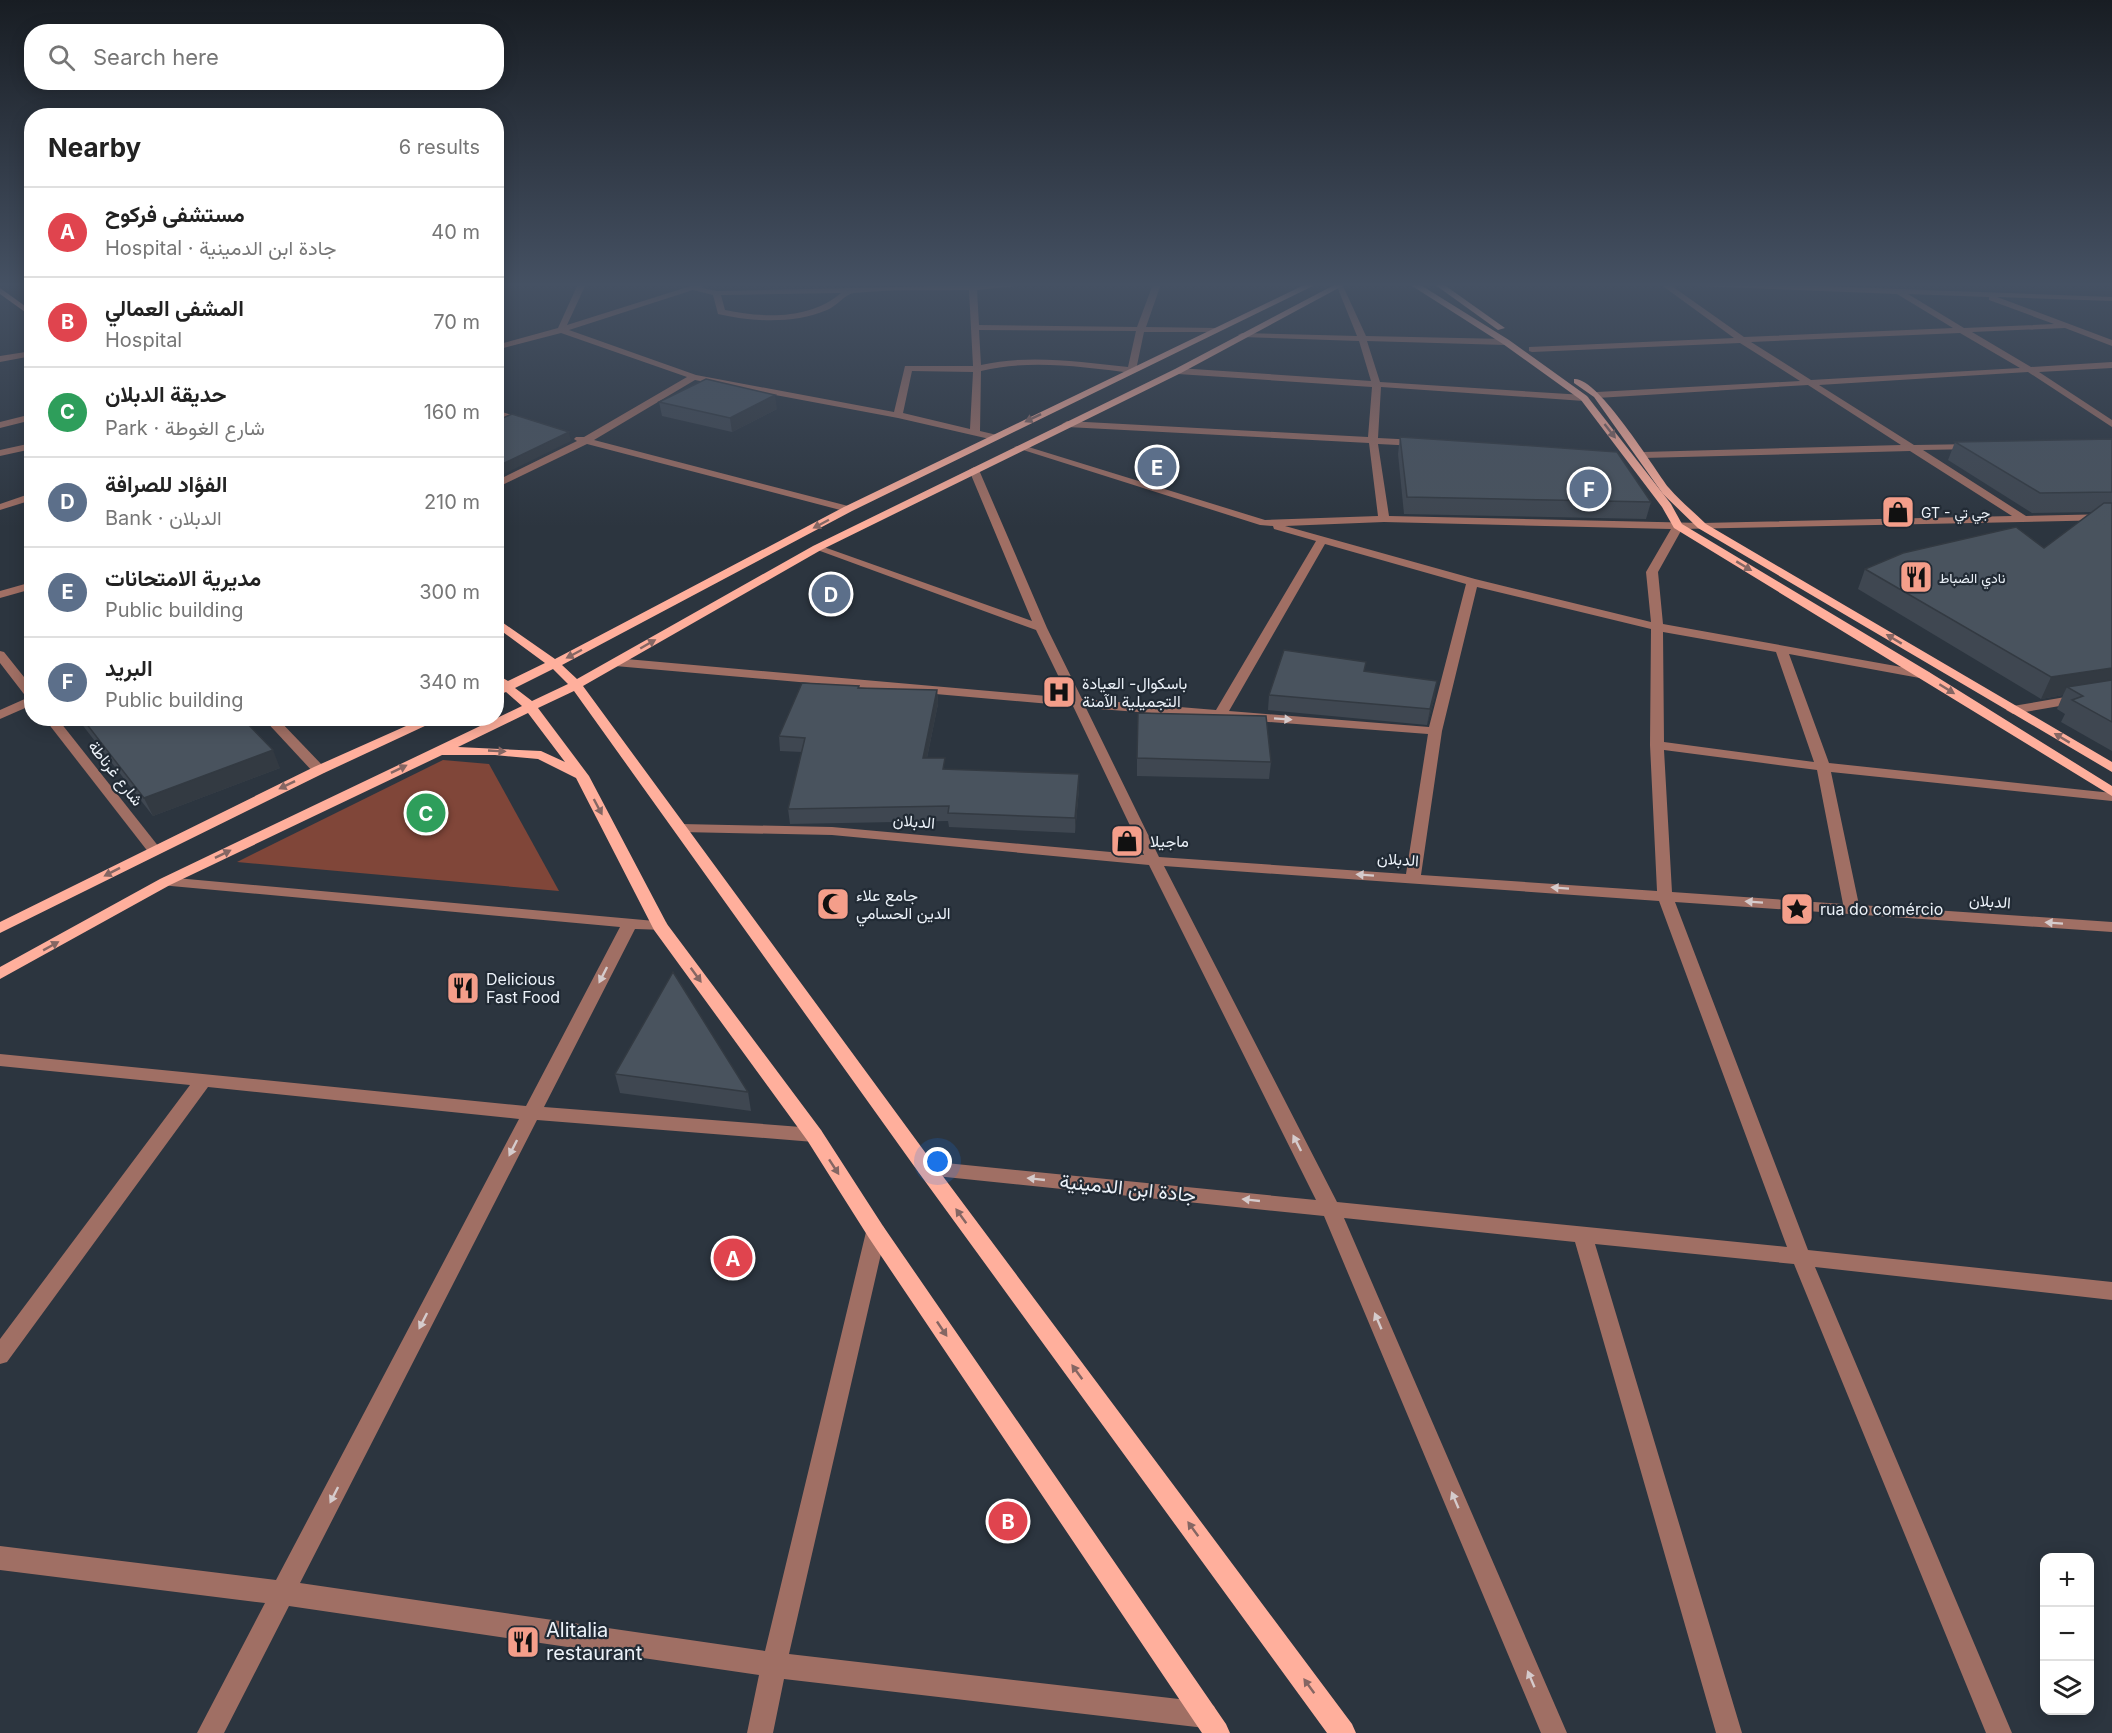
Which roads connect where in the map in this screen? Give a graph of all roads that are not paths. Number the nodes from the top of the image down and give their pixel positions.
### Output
1 (660, 365) edge
2 (977, 365) edge
3 (995, 365) edge
4 (1082, 365) edge
5 (1133, 365) edge
6 (1143, 365) edge
7 (1189, 365) edge
8 (1371, 365) edge
9 (1538, 365) edge
10 (1554, 365) edge
11 (1783, 365) edge
12 (2023, 365) edge
13 (2112, 365) edge
14 (977, 369) junction
15 (1132, 370) junction
16 (2032, 370) junction
17 (1178, 371) junction
18 (694, 377) junction
19 (1813, 383) junction
20 (1377, 385) junction
21 (1597, 395) junction
22 (1584, 398) junction
23 (504, 415) edge
24 (898, 415) junction
25 (24, 419) edge
26 (1067, 423) junction
27 (2112, 424) edge
28 (0, 425) edge
29 (541, 427) edge
30 (975, 431) junction
31 (563, 434) edge
32 (994, 437) junction
33 (1374, 440) junction
34 (585, 441) junction
35 (1432, 444) edge
36 (1910, 446) junction
37 (1981, 446) edge
38 (1019, 447) junction
39 (24, 448) edge
40 (0, 453) edge
41 (1642, 455) junction
42 (974, 470) junction
43 (504, 482) edge
44 (24, 499) edge
45 (0, 507) edge
46 (848, 509) junction
47 (2112, 517) edge
48 (1384, 519) junction
49 (2026, 520) junction
50 (1264, 523) junction
51 (1678, 526) junction
52 (1702, 526) junction
53 (1322, 540) junction
54 (817, 548) junction
55 (1472, 582) junction
56 (24, 588) edge
57 (0, 595) edge
58 (504, 627) edge
59 (1657, 627) junction
60 (1041, 628) junction
61 (1781, 649) junction
62 (0, 655) edge
63 (615, 662) junction
64 (554, 664) junction
65 (1925, 675) junction
66 (576, 685) junction
67 (24, 687) edge
68 (504, 688) edge
69 (504, 690) edge
70 (2112, 693) edge
71 (24, 702) edge
72 (1078, 703) junction
73 (530, 706) junction
74 (2013, 710) junction
75 (1220, 714) junction
76 (0, 716) edge
77 (504, 719) edge
78 (56, 726) edge
79 (277, 726) edge
80 (418, 726) edge
81 (489, 726) edge
82 (1436, 731) junction
83 (1657, 745) junction
84 (438, 751) junction
85 (1823, 767) junction
86 (2112, 768) edge
87 (319, 770) junction
88 (582, 776) junction
89 (2112, 792) edge
90 (2112, 797) edge
91 (681, 828) junction
92 (154, 850) junction
93 (1154, 861) junction
94 (1413, 878) junction
95 (165, 882) junction
96 (1665, 896) junction
97 (1852, 909) junction
98 (630, 923) junction
99 (660, 926) junction
100 (2112, 927) edge
101 (0, 928) edge
102 (0, 974) edge
103 (0, 1060) edge
104 (204, 1080) junction
105 (531, 1113) junction
106 (814, 1135) junction
107 (926, 1168) junction
108 (1330, 1208) junction
109 (876, 1232) junction
110 (1583, 1236) junction
111 (1801, 1257) junction
112 (2112, 1291) edge
113 (0, 1355) edge
114 (0, 1558) edge
115 (283, 1593) junction
116 (774, 1665) junction
117 (1211, 1724) edge
118 (210, 1733) edge
119 (760, 1733) edge
120 (1343, 1733) edge
121 (1554, 1733) edge
122 (1729, 1733) edge
123 (1999, 1733) edge

1 - 18 street
2 - 14 street
3 - 14 street
4 - 15 street
5 - 15 street
6 - 15 main road
7 - 17 main road
8 - 20 street
9 - 22 main road
10 - 21 main road
11 - 19 street
12 - 16 street
13 - 16 street
14 - 24 street
14 - 30 street
15 -> 32 main road
16 - 19 street
16 - 27 street
17 - 20 street
17 - 26 main road
18 - 24 street
18 - 34 street
19 - 21 street
19 - 36 street
20 - 22 street
20 - 33 street
21 - 41 main road
22 -> 51 main road
23 - 29 street
24 - 30 street
25 - 28 street
26 - 33 street
26 - 38 main road
30 - 32 street
31 - 34 street
32 - 46 main road
33 - 35 street
33 - 48 street
34 - 43 street
34 - 46 street
36 - 37 street
36 - 41 street
36 - 49 street
38 - 42 main road
38 - 50 street
39 - 40 street
41 - 52 main road
42 - 54 main road
42 - 60 street
44 - 45 street
46 -> 64 main road
47 - 49 street
48 - 50 street
48 - 51 street
49 - 52 street
50 - 53 street
51 - 52 street
51 - 59 street
51 -> 65 main road
74 -> 52 main road
53 - 55 street
53 - 75 street
54 - 60 street
63 -> 54 main road
55 - 59 street
55 - 82 street
56 - 57 street
58 - 64 main road
59 - 61 street
59 - 83 street
60 - 72 street
61 - 65 street
61 - 85 street
62 - 67 street
63 - 66 main road
63 - 72 street
64 - 66 main road
64 - 68 main road
65 -> 89 main road
66 - 73 main road
66 - 91 main road
69 - 73 main road
70 - 74 street
71 - 76 street
72 - 75 street
72 - 93 street
73 - 77 main road
73 - 88 main road
86 -> 74 main road
75 -> 82 street
78 - 92 street, شارع غرناطة
79 - 87 street
80 - 87 main road
81 - 84 main road
82 - 94 street
83 - 85 street
83 - 96 street
84 -> 88 main road
95 -> 84 main road
85 - 90 street
85 - 97 street
87 -> 92 main road
88 -> 99 main road
91 - 93 street, الدبلان
91 - 107 main road
92 -> 101 main road
94 -> 93 street, الدبلان
108 -> 93 street
96 -> 94 street, الدبلان
95 - 98 street
102 -> 95 main road
97 -> 96 street, الدبلان
96 - 111 street
100 -> 97 street, الدبلان
98 - 99 street
98 -> 105 street
99 -> 106 main road
103 - 104 street
104 - 105 street
104 - 113 street
105 - 106 street
105 -> 115 street
106 -> 109 main road
108 -> 107 street, جادة ابن الدمينية
120 -> 107 main road
108 - 110 street, جادة ابن الدمينية
121 -> 108 street
109 - 116 street
109 -> 117 main road
110 - 111 street, جادة ابن الدمينية
110 - 122 street
111 - 112 street, جادة ابن الدمينية
111 - 123 street
114 - 115 street
115 - 116 street
115 - 118 street
116 - 117 street
116 - 119 street

